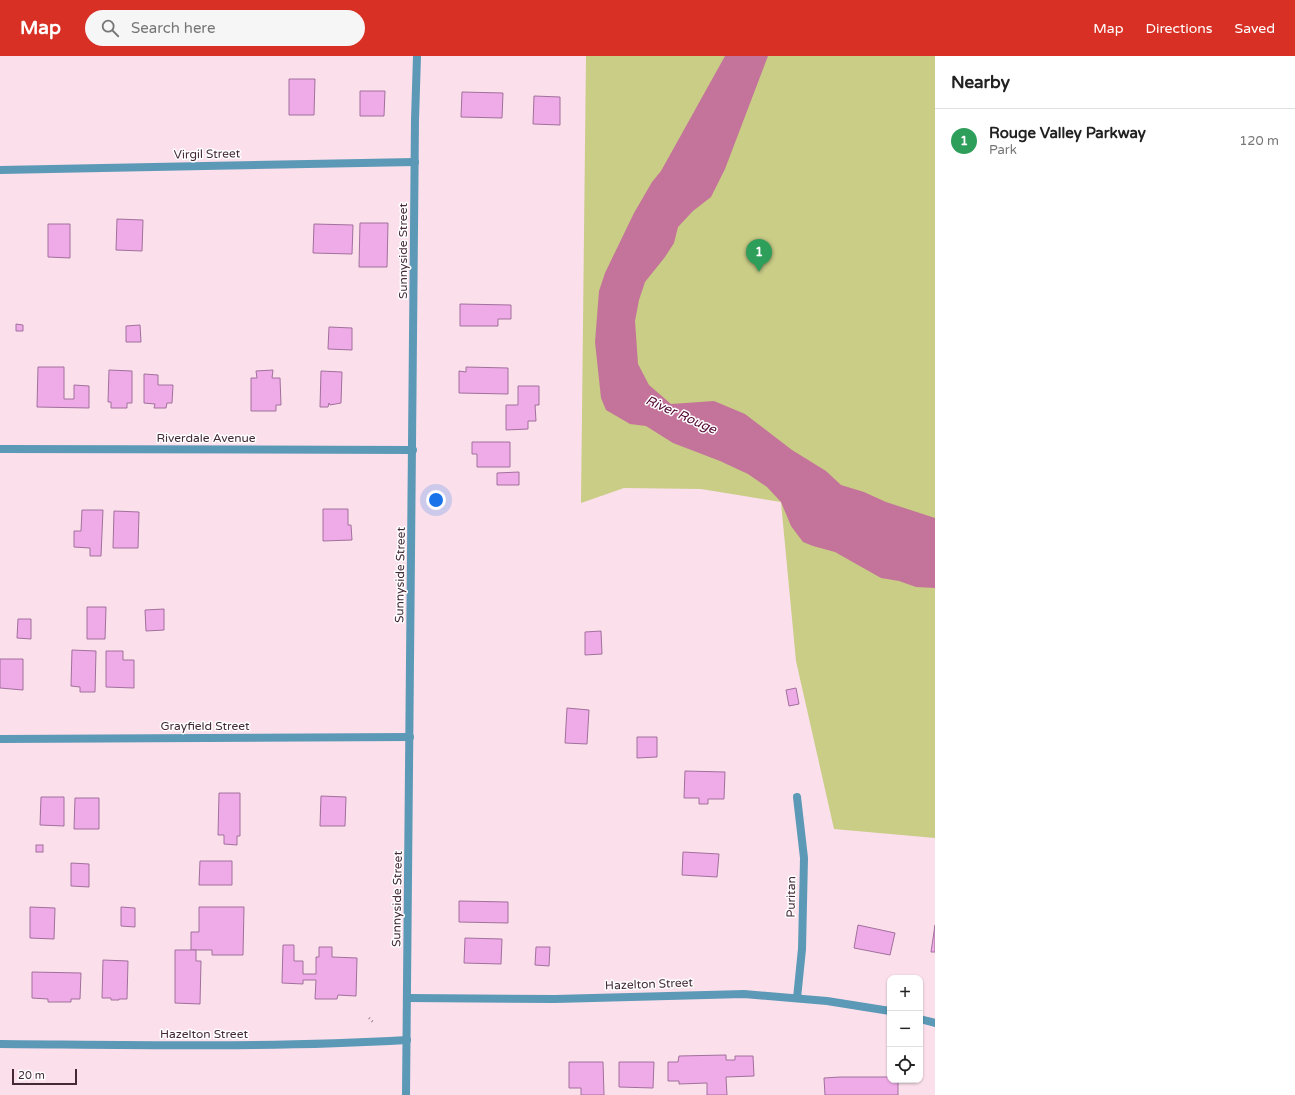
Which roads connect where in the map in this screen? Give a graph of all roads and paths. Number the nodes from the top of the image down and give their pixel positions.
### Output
1 (417, 56) edge
2 (415, 162) junction
3 (0, 170) edge
4 (0, 449) edge
5 (413, 450) junction
6 (410, 737) junction
7 (0, 739) edge
8 (797, 797) dead end
9 (407, 998) junction
10 (797, 998) junction
11 (887, 1011) edge
12 (369, 1018) dead end
13 (923, 1020) edge
14 (374, 1023) dead end
15 (935, 1023) edge
16 (407, 1040) junction
17 (0, 1044) edge
18 (406, 1095) edge

1 - 2 street, Sunnyside Street
2 - 3 street, Virgil Street
2 - 5 street, Sunnyside Street
4 - 5 street, Riverdale Avenue
5 - 6 street, Sunnyside Street
6 - 7 street, Grayfield Street
6 - 9 street, Sunnyside Street
8 - 10 street, Puritan
9 - 10 street, Hazelton Street
9 - 16 street, Sunnyside Street
10 - 11 street, Hazelton Street
12 - 14 path
13 - 15 street
16 - 17 street, Hazelton Street
16 - 18 street, Sunnyside Street

